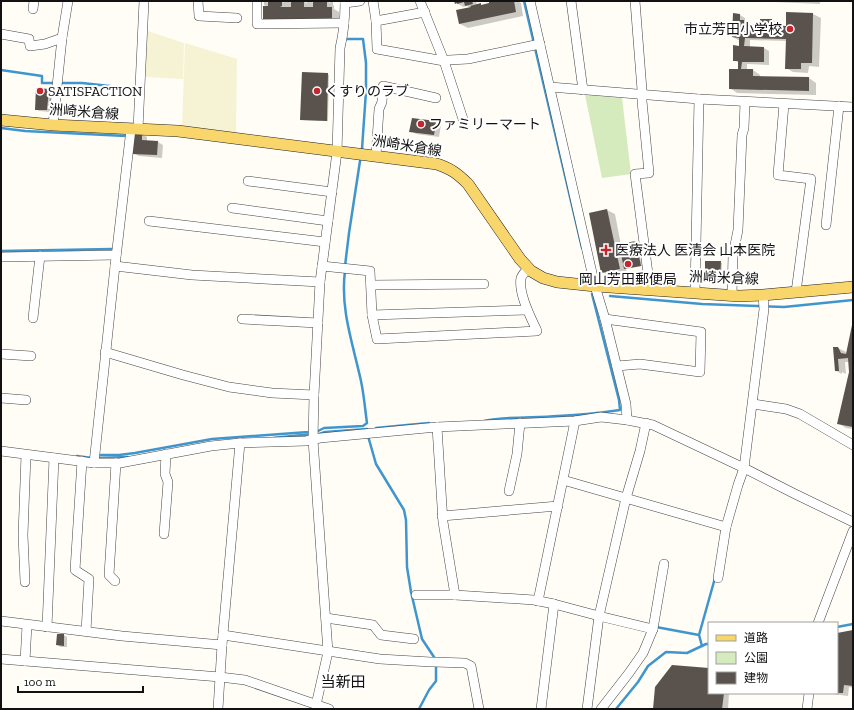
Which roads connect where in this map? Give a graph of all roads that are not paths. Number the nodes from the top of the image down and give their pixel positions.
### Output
1 (68, 1) edge
2 (144, 1) edge
3 (198, 1) edge
4 (257, 1) edge
5 (360, 1) edge
6 (373, 1) edge
7 (420, 1) edge
8 (530, 1) edge
9 (571, 1) edge
10 (635, 1) edge
11 (345, 2) edge
12 (425, 12) junction
13 (237, 18) dead end
14 (376, 21) junction
15 (344, 24) junction
16 (1, 34) edge
17 (62, 38) junction
18 (536, 44) junction
19 (444, 61) junction
20 (550, 87) junction
21 (583, 90) junction
22 (642, 95) junction
23 (436, 98) dead end
24 (699, 99) junction
25 (745, 102) junction
26 (784, 104) junction
27 (839, 106) junction
28 (853, 107) edge
29 (463, 119) dead end
30 (1, 120) edge
31 (53, 125) junction
32 (134, 129) junction
33 (336, 152) junction
34 (376, 156) junction
35 (248, 181) dead end
36 (332, 192) junction
37 (232, 208) dead end
38 (150, 221) dead end
39 (328, 221) junction
40 (826, 225) dead end
41 (325, 242) junction
42 (116, 255) junction
43 (40, 256) junction
44 (1, 257) edge
45 (115, 266) junction
46 (322, 266) junction
47 (528, 268) junction
48 (320, 282) junction
49 (484, 284) dead end
50 (371, 285) junction
51 (853, 287) edge
52 (650, 289) junction
53 (597, 291) junction
54 (695, 292) junction
55 (796, 292) junction
56 (732, 295) junction
57 (764, 303) junction
58 (527, 310) junction
59 (372, 315) junction
60 (33, 318) dead end
61 (242, 319) dead end
62 (605, 319) junction
63 (318, 323) junction
64 (105, 352) junction
65 (1, 354) edge
66 (31, 356) dead end
67 (617, 366) junction
68 (314, 395) junction
69 (1, 398) edge
70 (26, 400) dead end
71 (753, 404) junction
72 (627, 420) junction
73 (575, 421) junction
74 (520, 423) junction
75 (646, 423) junction
76 (438, 427) junction
77 (313, 436) junction
78 (240, 443) junction
79 (853, 445) edge
80 (1, 451) edge
81 (26, 454) junction
82 (166, 454) junction
83 (54, 458) junction
84 (94, 458) junction
85 (82, 462) junction
86 (116, 463) junction
87 (744, 468) junction
88 (563, 480) junction
89 (509, 491) dead end
90 (626, 498) junction
91 (558, 506) junction
92 (442, 516) junction
93 (853, 522) edge
94 (726, 527) junction
95 (853, 531) edge
96 (164, 534) dead end
97 (664, 564) dead end
98 (718, 578) dead end
99 (115, 581) dead end
100 (25, 582) dead end
101 (454, 593) junction
102 (416, 595) dead end
103 (539, 599) junction
104 (554, 604) junction
105 (599, 614) junction
106 (326, 618) junction
107 (1, 621) edge
108 (818, 622) edge
109 (27, 624) junction
110 (47, 627) junction
111 (653, 627) junction
112 (86, 631) junction
113 (223, 635) junction
114 (414, 639) dead end
115 (222, 645) junction
116 (328, 652) junction
117 (1, 660) edge
118 (25, 661) junction
119 (220, 677) junction
120 (809, 694) edge
121 (316, 704) junction
122 (218, 709) edge
123 (330, 709) edge
124 (479, 709) edge
125 (541, 709) edge
126 (587, 709) edge
127 (601, 709) edge
128 (807, 709) edge

1 - 17 street
2 - 32 street
3 - 13 street
4 - 15 street
5 - 11 street
6 - 14 street
7 - 12 street
8 - 18 street
9 - 21 street
10 - 22 street
11 - 15 street
12 - 14 street
12 - 19 street
14 - 19 street
15 - 33 street
16 - 17 street
17 - 31 street
18 - 19 street
18 - 20 street
19 - 29 street
20 - 21 street
20 - 53 street
21 - 22 street
22 - 24 street
22 - 52 street
23 - 34 street
24 - 25 street
24 - 54 street
25 - 26 street
25 - 56 street
26 - 27 street
26 - 55 street
27 - 28 street
27 - 40 street
30 - 31 main road, 洲崎米倉線
31 - 32 main road, 洲崎米倉線
32 - 33 main road, 洲崎米倉線
32 - 42 street
33 - 34 main road, 洲崎米倉線
33 - 36 street
34 - 47 main road, 洲崎米倉線
35 - 36 street
36 - 39 street
37 - 39 street
38 - 41 street
39 - 41 street
41 - 46 street
42 - 43 street
42 - 45 street
43 - 44 street
43 - 60 street
45 - 48 street
45 - 64 street
46 - 48 street
46 - 50 street
47 - 53 main road, 洲崎米倉線
47 - 58 street
48 - 63 street
49 - 50 street
50 - 59 street
51 - 55 main road, 洲崎米倉線
52 - 53 main road, 洲崎米倉線
52 - 54 main road, 洲崎米倉線
53 - 62 street
54 - 56 main road, 洲崎米倉線
55 - 57 main road, 洲崎米倉線
56 - 57 main road, 洲崎米倉線
57 - 71 street
58 - 59 street
58 - 59 street
61 - 63 street
62 - 67 street
62 - 67 street
63 - 68 street
64 - 68 street
64 - 84 street
65 - 66 street
67 - 72 street
68 - 77 street
69 - 70 street
71 - 79 street
71 - 87 street
72 - 73 street
72 - 75 street
73 - 74 street
73 - 88 street
74 - 76 street
74 - 89 street
75 - 87 street
75 - 90 street
76 - 77 street
76 - 92 street
77 - 78 street
77 - 106 street
78 - 82 street
78 - 113 street
80 - 81 street
81 - 83 street
81 - 100 street
82 - 86 street
82 - 96 street
83 - 85 street
83 - 110 street
84 - 85 street
84 - 86 street
85 - 112 street
86 - 99 street
87 - 93 street
87 - 94 street
88 - 90 street
88 - 91 street
90 - 94 street
90 - 105 street
91 - 92 street
91 - 103 street
92 - 101 street
94 - 98 street
95 - 108 street
97 - 111 street
101 - 102 street
101 - 103 street
103 - 104 street
104 - 105 street
104 - 125 street
105 - 111 street
105 - 126 street
106 - 114 street
106 - 116 street
107 - 109 street
109 - 110 street
109 - 118 street
110 - 112 street
111 - 127 street
112 - 115 street
113 - 115 street
113 - 116 street
115 - 119 street
116 - 121 street
116 - 124 street
117 - 118 street
118 - 119 street
119 - 121 street
119 - 122 street
120 - 128 street
121 - 123 street

